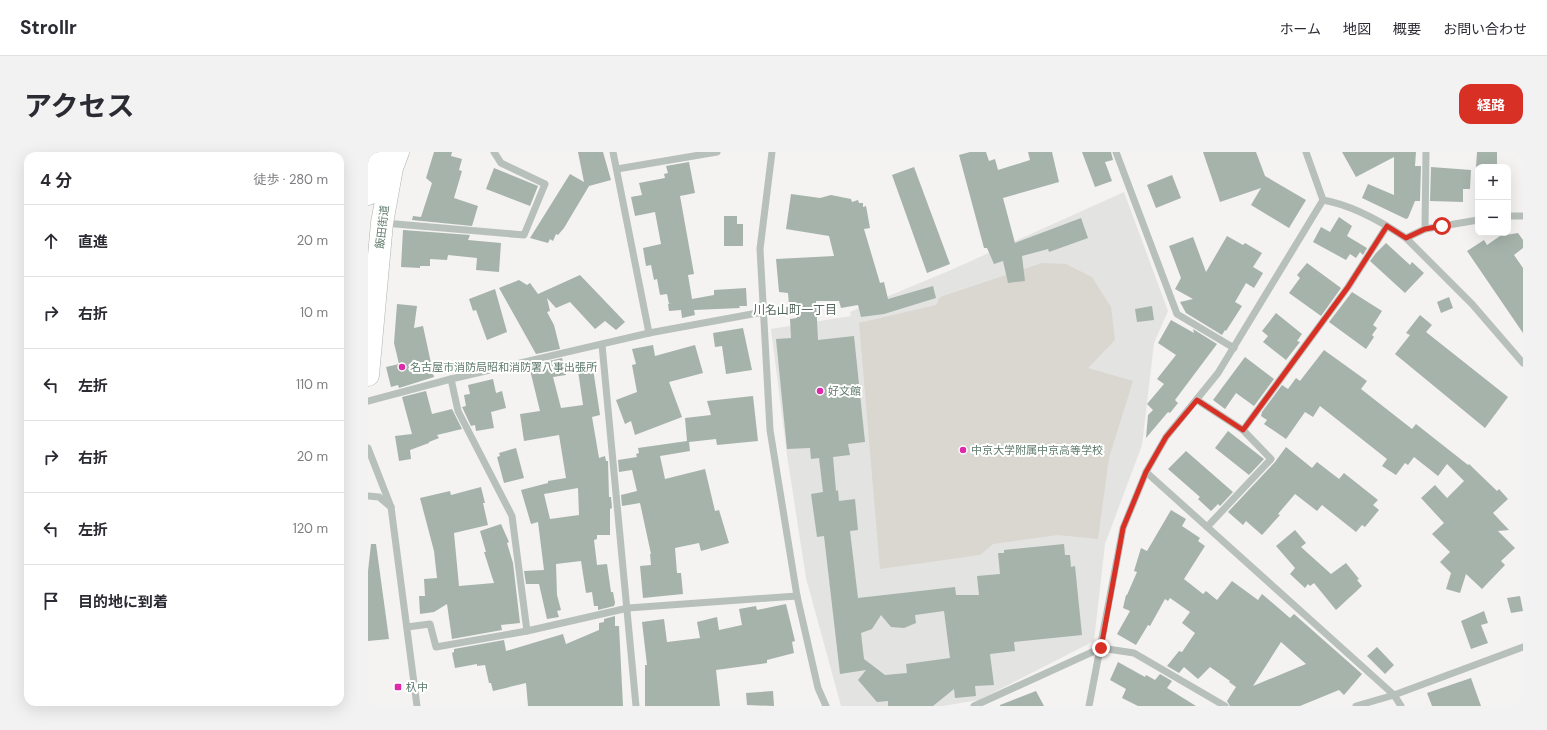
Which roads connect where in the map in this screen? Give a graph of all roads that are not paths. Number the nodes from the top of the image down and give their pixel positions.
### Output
1 (494, 152) edge
2 (613, 152) edge
3 (717, 152) edge
4 (772, 152) edge
5 (1116, 152) edge
6 (1306, 152) edge
7 (1426, 152) edge
8 (385, 159) edge
9 (616, 170) junction
10 (368, 194) edge
11 (1323, 200) junction
12 (1511, 216) edge
13 (1523, 216) edge
14 (1475, 221) edge
15 (382, 223) junction
16 (1387, 226) junction
17 (1425, 229) junction
18 (1406, 238) junction
19 (763, 312) junction
20 (649, 333) junction
21 (602, 345) junction
22 (1234, 348) junction
23 (1523, 363) edge
24 (368, 375) edge
25 (451, 379) junction
26 (1197, 400) junction
27 (368, 401) edge
28 (1243, 430) junction
29 (368, 448) edge
30 (1146, 472) junction
31 (368, 496) edge
32 (391, 507) junction
33 (1207, 527) junction
34 (797, 596) junction
35 (628, 608) junction
36 (407, 628) junction
37 (527, 631) junction
38 (1523, 647) edge
39 (1101, 648) junction
40 (1394, 695) junction
41 (417, 706) edge
42 (636, 706) edge
43 (826, 706) edge
44 (974, 706) edge
45 (1089, 706) edge
46 (1225, 706) edge
47 (1356, 706) edge
48 (1401, 706) edge

1 - 15 street
2 - 9 street
3 - 9 street
4 - 19 street
5 - 22 street
6 - 11 street
7 - 17 street
8 - 10 highway, 飯田街道
8 - 15 highway, 飯田街道
9 - 20 street
11 - 16 street
11 - 22 street
12 - 13 street
14 - 17 street
15 - 24 highway, 飯田街道
16 - 18 street
16 - 28 street
17 - 18 street
18 - 23 street
19 - 20 street
19 - 34 street
20 - 21 street
21 - 25 street
21 - 35 street
22 - 26 street
25 - 27 street
25 - 37 street
26 - 28 street
26 - 30 street
28 - 33 street
29 - 32 street
30 - 33 street
30 - 39 street
31 - 32 street
32 - 36 street
33 - 40 street
34 - 35 street
34 - 43 street
35 - 37 street
35 - 42 street
36 - 37 street
36 - 41 street
38 - 40 street
39 - 44 street
39 - 45 street
39 - 46 street
40 - 47 street
40 - 48 street

